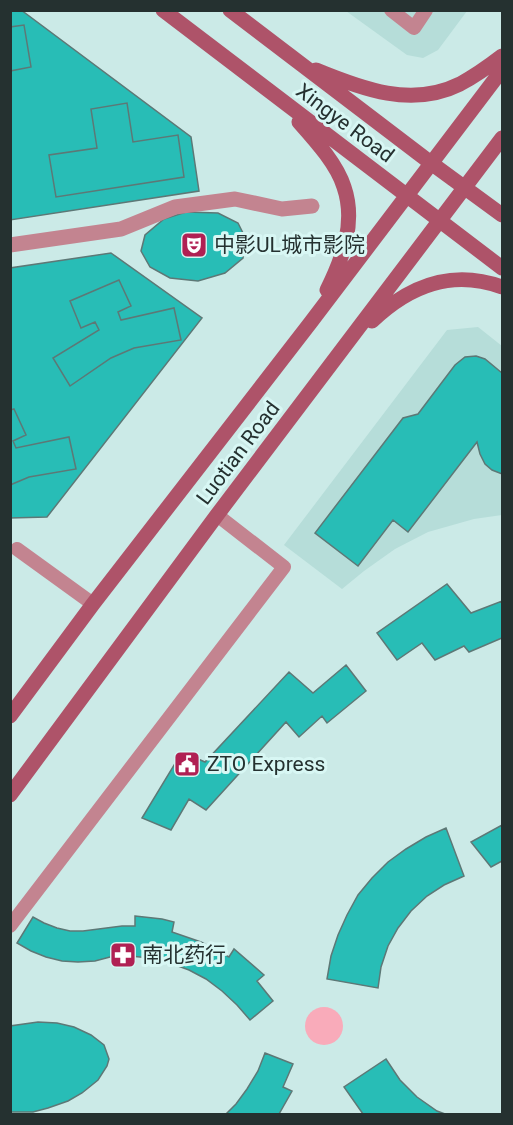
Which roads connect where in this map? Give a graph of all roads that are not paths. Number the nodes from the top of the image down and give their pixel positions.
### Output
1 (163, 10) edge
2 (230, 10) edge
3 (391, 10) edge
4 (426, 10) edge
5 (502, 56) edge
6 (297, 62) junction
7 (502, 70) edge
8 (275, 96) junction
9 (502, 138) edge
10 (431, 163) junction
11 (465, 188) junction
12 (406, 196) junction
13 (312, 206) dead end
14 (502, 215) edge
15 (440, 220) junction
16 (10, 245) edge
17 (502, 268) edge
18 (502, 287) edge
19 (312, 322) junction
20 (344, 348) junction
21 (217, 515) junction
22 (17, 549) dead end
23 (93, 604) junction
24 (10, 716) edge
25 (10, 795) edge
26 (10, 926) edge

1 - 8 main road, Xingye Road
2 - 6 main road, Xingye Road
3 - 4 lane
5 - 6 main road
6 - 10 main road, Xingye Road
7 - 10 main road, Luotian Road
8 - 12 main road, Xingye Road
8 - 19 main road
9 - 11 main road, Luotian Road
10 - 11 main road, Xingye Road
10 - 12 main road, Luotian Road
11 - 14 main road, Xingye Road
11 - 15 main road, Luotian Road
12 - 15 main road, Xingye Road
12 - 19 main road, Luotian Road
13 - 16 street
15 - 17 main road, Xingye Road
15 - 20 main road, Luotian Road
18 - 20 main road
19 - 23 main road, Luotian Road
20 - 21 main road, Luotian Road
21 - 25 main road, Luotian Road
21 - 26 lane
22 - 23 lane
23 - 24 main road, Luotian Road

